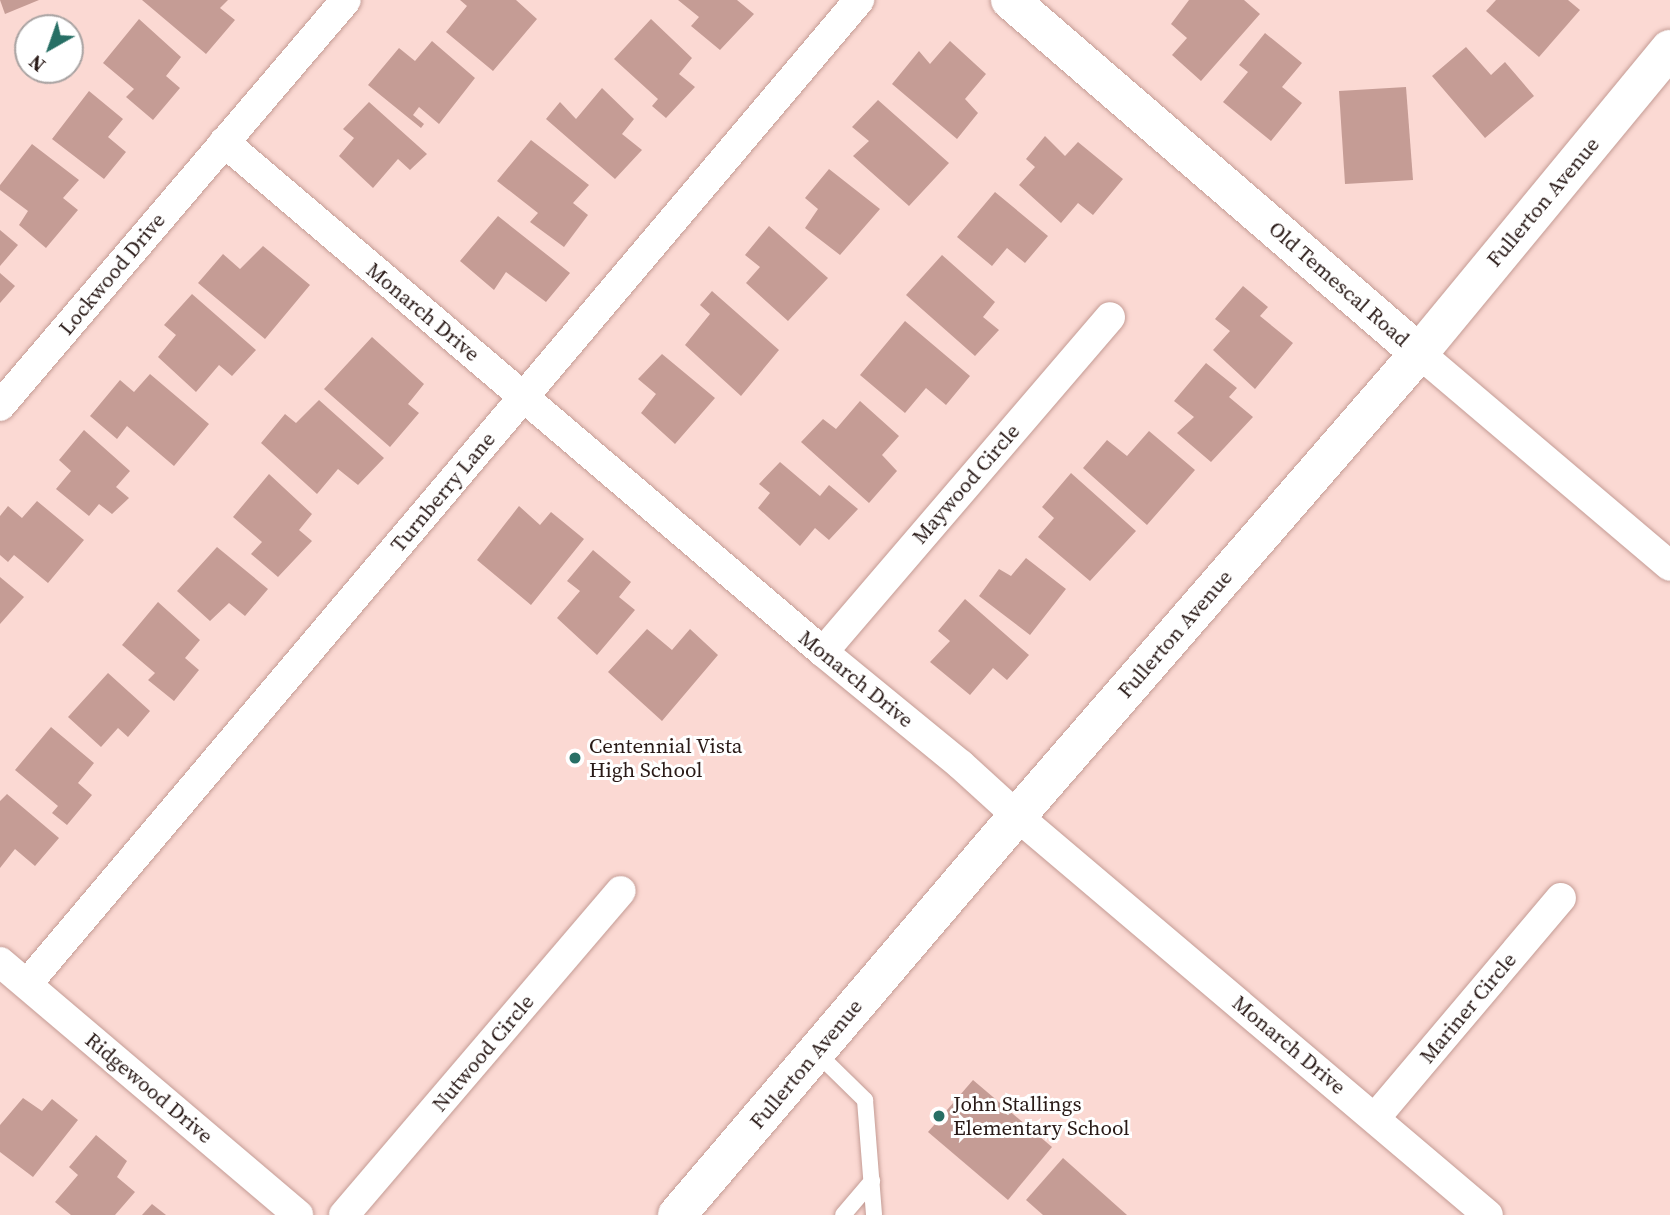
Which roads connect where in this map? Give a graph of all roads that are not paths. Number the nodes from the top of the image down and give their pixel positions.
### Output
1 (346, 0) edge
2 (859, 0) edge
3 (1010, 0) edge
4 (1670, 49) edge
5 (223, 142) junction
6 (1110, 317) dead end
7 (1419, 353) junction
8 (524, 397) junction
9 (0, 406) edge
10 (1670, 566) edge
11 (823, 652) junction
12 (1017, 816) junction
13 (621, 891) dead end
14 (1561, 898) dead end
15 (0, 961) edge
16 (27, 984) junction
17 (816, 1052) junction
18 (1375, 1118) junction
19 (872, 1181) junction
20 (298, 1215) edge
21 (344, 1215) edge
22 (677, 1215) edge
23 (843, 1215) edge
24 (874, 1215) edge
25 (1488, 1215) edge

1 - 5 street, Lockwood Drive
2 - 8 street, Turnberry Lane
3 - 7 main road, Old Temescal Road
4 - 7 main road, Fullerton Avenue
5 - 8 street, Monarch Drive
5 - 9 street, Lockwood Drive
6 - 11 street, Maywood Circle
7 - 10 street, Old Temescal Road
7 - 12 main road, Fullerton Avenue
8 - 11 street, Monarch Drive
8 - 16 street, Turnberry Lane
11 - 12 street, Monarch Drive
12 - 17 main road, Fullerton Avenue
12 - 18 street, Monarch Drive
13 - 21 street, Nutwood Circle
14 - 18 street, Mariner Circle
15 - 16 street, Ridgewood Drive
16 - 20 street, Ridgewood Drive
17 - 19 lane
17 - 22 main road, Fullerton Avenue
18 - 25 street, Monarch Drive
19 - 23 lane
19 - 24 lane

